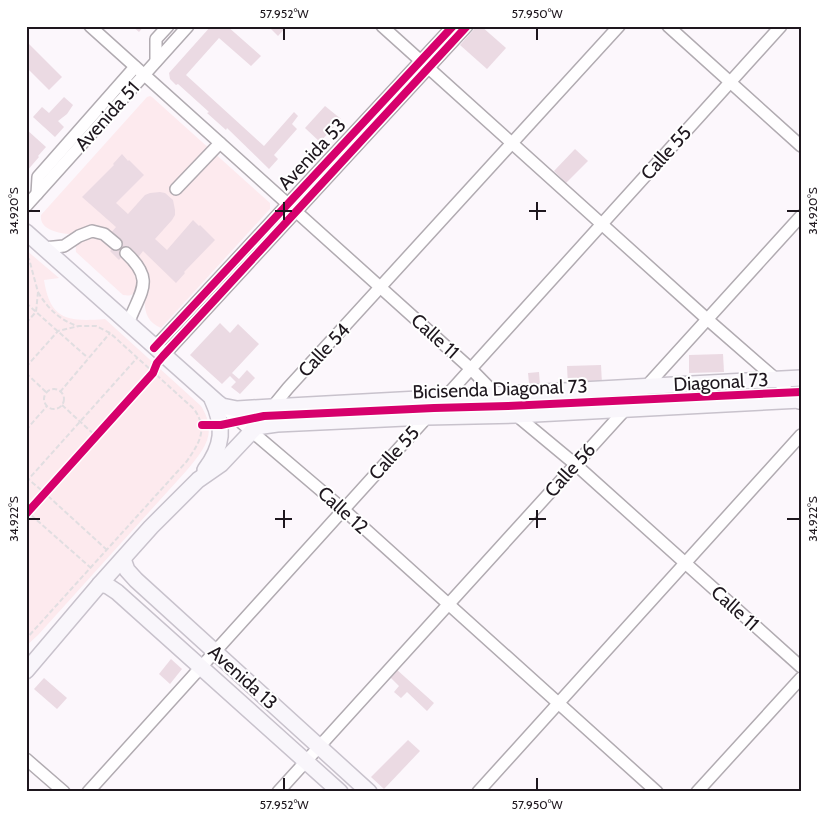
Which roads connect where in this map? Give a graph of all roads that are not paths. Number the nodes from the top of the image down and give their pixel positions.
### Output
1 (90, 26) edge
2 (168, 26) edge
3 (188, 26) edge
4 (382, 26) edge
5 (453, 26) edge
6 (467, 26) edge
7 (620, 26) edge
8 (668, 26) edge
9 (781, 26) edge
10 (156, 62) junction
11 (425, 65) junction
12 (135, 66) junction
13 (144, 75) junction
14 (730, 83) junction
15 (220, 143) junction
16 (513, 144) junction
17 (801, 146) edge
18 (176, 189) dead end
19 (37, 194) junction
20 (26, 206) edge
21 (292, 207) junction
22 (801, 216) edge
23 (602, 224) junction
24 (26, 232) edge
25 (116, 244) dead end
26 (44, 248) junction
27 (126, 253) dead end
28 (381, 288) junction
29 (707, 319) junction
30 (128, 324) junction
31 (159, 352) junction
32 (470, 368) junction
33 (801, 378) edge
34 (777, 380) junction
35 (644, 386) junction
36 (497, 395) junction
37 (445, 397) junction
38 (800, 402) edge
39 (217, 403) junction
40 (271, 407) junction
41 (626, 409) junction
42 (516, 415) junction
43 (427, 417) junction
44 (254, 429) junction
45 (801, 435) edge
46 (575, 464) junction
47 (198, 480) junction
48 (344, 510) junction
49 (123, 559) junction
50 (685, 563) junction
51 (100, 584) junction
52 (448, 604) junction
53 (49, 644) junction
54 (215, 652) junction
55 (26, 659) edge
56 (801, 667) edge
57 (200, 668) junction
58 (26, 671) edge
59 (801, 678) edge
60 (558, 703) junction
61 (319, 746) junction
62 (26, 759) edge
63 (306, 761) junction
64 (64, 792) edge
65 (88, 792) edge
66 (278, 792) edge
67 (340, 792) edge
68 (370, 792) edge
69 (478, 792) edge
70 (656, 792) edge
71 (697, 792) edge

1 - 12 street, Calle 11
2 - 10 street
3 - 10 street, Avenida 51
4 - 11 street
5 - 11 street, Avenida 53
6 - 11 street, Avenida 53
7 - 16 street, Calle 54
8 - 14 street
9 - 14 street, Calle 55
10 - 13 street, Avenida 51
11 - 16 street
11 - 21 street, Avenida 53
12 - 13 street, Calle 11
12 - 19 street
13 - 15 street, Calle 11
13 - 19 street, Avenida 51
14 - 17 street
14 - 23 street, Calle 55
15 - 18 street
15 - 21 street, Calle 11
16 - 23 street
16 - 28 street, Calle 54
19 - 20 street, Avenida 51
21 - 28 street, Calle 11
21 - 31 street, Avenida 53
22 - 29 street, Calle 56
23 - 29 street
23 - 32 street, Calle 55
24 - 26 main road, Calle 12
25 - 26 street
26 - 30 main road, Calle 12
27 - 30 street
28 - 32 street, Calle 11
28 - 40 street, Calle 54
29 - 34 street
29 - 35 street, Calle 56
30 - 31 main road, Calle 12
31 - 39 main road, Calle 12
32 - 36 street, Calle 11
32 - 37 street, Calle 55
33 - 34 main road, Diagonal 73
34 - 35 main road, Diagonal 73
34 - 38 street
35 - 36 main road, Diagonal 73
35 - 41 street, Calle 56
36 - 37 main road, Diagonal 73
36 - 42 street, Calle 11
37 - 40 main road, Diagonal 73
37 - 43 street, Calle 55
38 - 41 main road, Diagonal 73
39 - 40 main road, Diagonal 73
39 - 44 street, Calle 12
39 - 47 main road
40 - 44 street, Calle 54
41 - 42 main road, Diagonal 73
41 - 46 street, Calle 56
42 - 43 main road, Diagonal 73
42 - 46 street, Calle 11
43 - 44 main road, Diagonal 73
43 - 48 street, Calle 55
44 - 47 main road, Calle 54
44 - 48 street, Calle 12
45 - 50 street
46 - 50 street, Calle 11
46 - 52 street, Calle 56
47 - 49 main road, Calle 54
48 - 52 street, Calle 12
48 - 54 street, Calle 55
49 - 51 main road, Calle 54
49 - 54 main road, Avenida 13
50 - 56 street, Calle 11
50 - 60 street
51 - 53 main road, Calle 54
51 - 57 main road, Avenida 13
52 - 60 street, Calle 12
52 - 61 street, Calle 56
53 - 55 main road
53 - 58 main road, Calle 54
54 - 57 street, Calle 55
54 - 61 main road, Avenida 13
57 - 63 main road, Avenida 13
57 - 65 street, Calle 55
59 - 71 street
60 - 69 street
60 - 70 street, Calle 12
61 - 63 street, Calle 56
61 - 68 main road, Avenida 13
62 - 64 street
63 - 66 street, Calle 56
63 - 67 main road, Avenida 13

